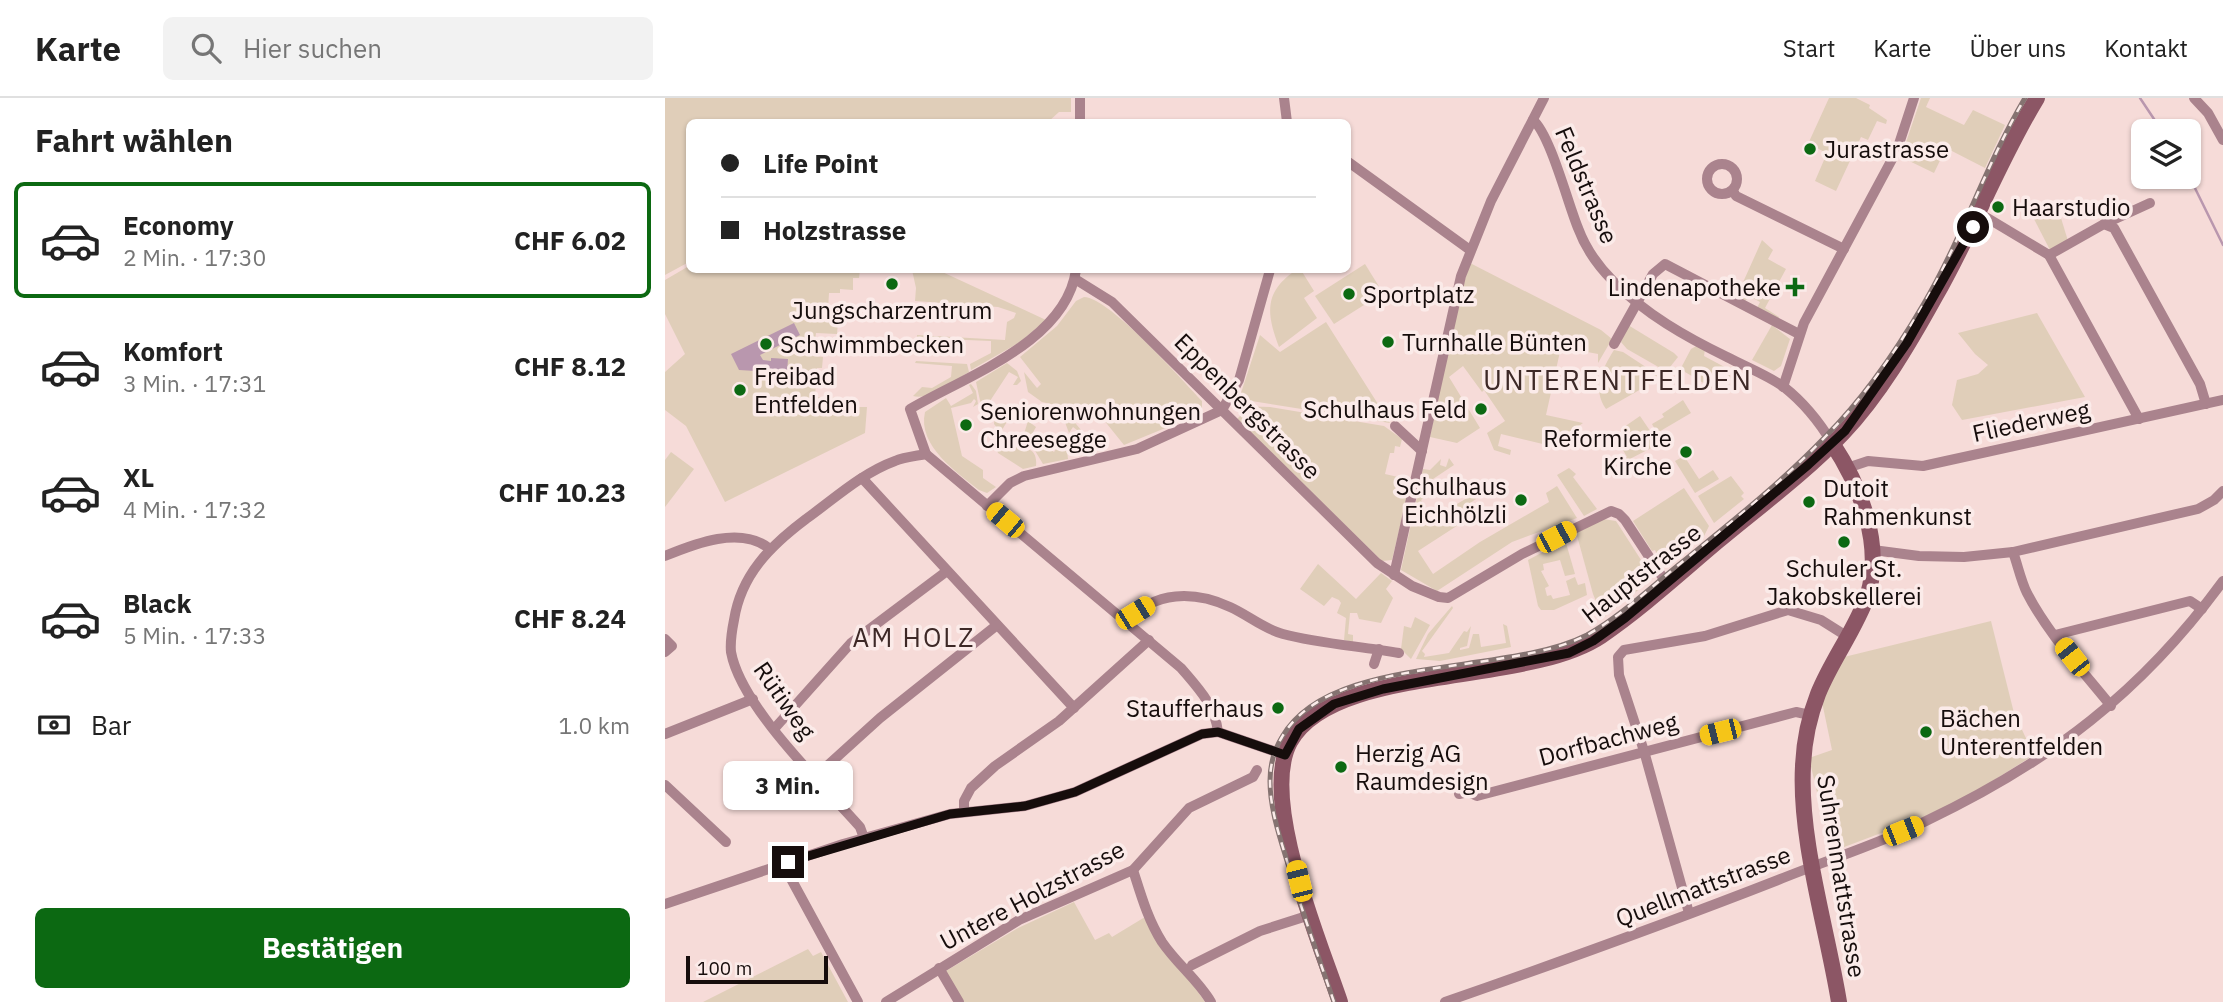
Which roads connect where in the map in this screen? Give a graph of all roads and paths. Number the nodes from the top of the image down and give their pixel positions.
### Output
1 (1080, 98) edge
2 (1284, 98) edge
3 (1544, 98) edge
4 (1914, 98) edge
5 (2037, 98) edge
6 (2194, 98) edge
7 (1080, 119) edge
8 (1287, 119) edge
9 (1533, 120) junction
10 (2223, 141) edge
11 (1351, 164) edge
12 (1733, 191) dead end
13 (2150, 202) dead end
14 (1979, 213) junction
15 (2104, 224) junction
16 (1844, 249) junction
17 (1470, 250) junction
18 (2049, 255) junction
19 (1269, 273) edge
20 (1076, 274) edge
21 (1636, 303) junction
22 (1800, 334) junction
23 (1614, 344) dead end
24 (1783, 387) junction
25 (2223, 400) edge
26 (2206, 404) junction
27 (1222, 410) junction
28 (2139, 419) junction
29 (1395, 425) dead end
30 (1832, 443) junction
31 (1422, 451) junction
32 (926, 454) junction
33 (1847, 468) junction
34 (862, 478) junction
35 (2223, 491) edge
36 (987, 506) junction
37 (769, 549) junction
38 (1873, 550) junction
39 (2013, 552) junction
40 (665, 556) edge
41 (947, 572) junction
42 (1394, 575) junction
43 (2223, 581) edge
44 (1667, 584) junction
45 (2202, 609) junction
46 (1128, 622) junction
47 (997, 625) junction
48 (2055, 635) junction
49 (1848, 637) junction
50 (665, 639) edge
51 (1149, 640) junction
52 (1379, 649) junction
53 (665, 652) edge
54 (1399, 653) dead end
55 (1374, 664) dead end
56 (753, 699) junction
57 (2111, 706) junction
58 (1074, 708) junction
59 (1810, 715) junction
60 (774, 729) junction
61 (1218, 732) junction
62 (665, 734) edge
63 (1644, 751) junction
64 (1285, 755) junction
65 (1257, 770) dead end
66 (815, 776) junction
67 (665, 785) edge
68 (1459, 794) dead end
69 (964, 812) junction
70 (864, 838) junction
71 (726, 842) dead end
72 (783, 864) junction
73 (1813, 866) junction
74 (1133, 870) junction
75 (665, 904) edge
76 (1689, 914) junction
77 (1310, 915) junction
78 (1192, 965) dead end
79 (939, 968) junction
80 (858, 1002) edge
81 (886, 1002) edge
82 (959, 1002) edge
83 (1211, 1002) edge
84 (1340, 1002) edge
85 (1445, 1002) edge
86 (1839, 1002) edge

1 - 7 street
2 - 8 street
3 - 9 street
4 - 16 street
5 - 14 main road, Hauptstrasse
6 - 10 street
9 - 17 street
9 - 21 street, Feldstrasse
11 - 17 street
12 - 16 street
13 - 15 street
14 - 18 street
14 - 30 main road, Hauptstrasse
15 - 18 street
15 - 26 street
16 - 22 street
17 - 31 street
18 - 28 street
19 - 27 street
20 - 27 street, Eppenbergstrasse
20 - 32 street
21 - 22 street
21 - 23 street
21 - 24 street, Feldstrasse
22 - 24 street
24 - 30 street, Feldstrasse
25 - 26 street, Fliederweg
26 - 28 street, Fliederweg
27 - 36 street
27 - 42 street, Eppenbergstrasse
28 - 33 street, Fliederweg
29 - 31 street
30 - 33 main road, Suhrenmattstrasse
30 - 44 main road, Hauptstrasse
31 - 42 street
32 - 34 street, Rütiweg
32 - 36 street
33 - 38 main road, Suhrenmattstrasse
34 - 37 street, Rütiweg
34 - 41 street
35 - 39 street
36 - 46 street
37 - 40 street
37 - 56 street, Rütiweg
38 - 39 street
38 - 49 main road, Suhrenmattstrasse
39 - 48 street
41 - 47 street
41 - 60 street
42 - 44 street, Eppenbergstrasse
43 - 45 street, Quellmattstrasse
44 - 64 main road, Hauptstrasse
45 - 48 street
45 - 57 street, Quellmattstrasse
46 - 51 street
46 - 52 street
47 - 58 street
47 - 66 street
48 - 57 street
49 - 59 main road, Suhrenmattstrasse
49 - 63 street
50 - 53 street
51 - 58 street
51 - 61 street
52 - 54 street
52 - 55 street
56 - 60 street, Rütiweg
56 - 62 street
57 - 73 street, Quellmattstrasse
58 - 69 street
59 - 63 street, Dorfbachweg
59 - 73 main road, Suhrenmattstrasse
60 - 66 street, Rütiweg
61 - 64 street
61 - 69 street
63 - 68 street, Dorfbachweg
63 - 76 street
64 - 77 main road, Hauptstrasse
65 - 74 street, Untere Holzstrasse
66 - 70 street, Rütiweg
67 - 71 street
69 - 70 street
70 - 72 street
72 - 75 street
72 - 80 street
73 - 76 street, Quellmattstrasse
73 - 86 main road, Suhrenmattstrasse
74 - 79 street, Untere Holzstrasse
74 - 83 street
76 - 85 street, Quellmattstrasse
77 - 78 street
77 - 84 main road, Hauptstrasse
79 - 81 street, Untere Holzstrasse
79 - 82 street

